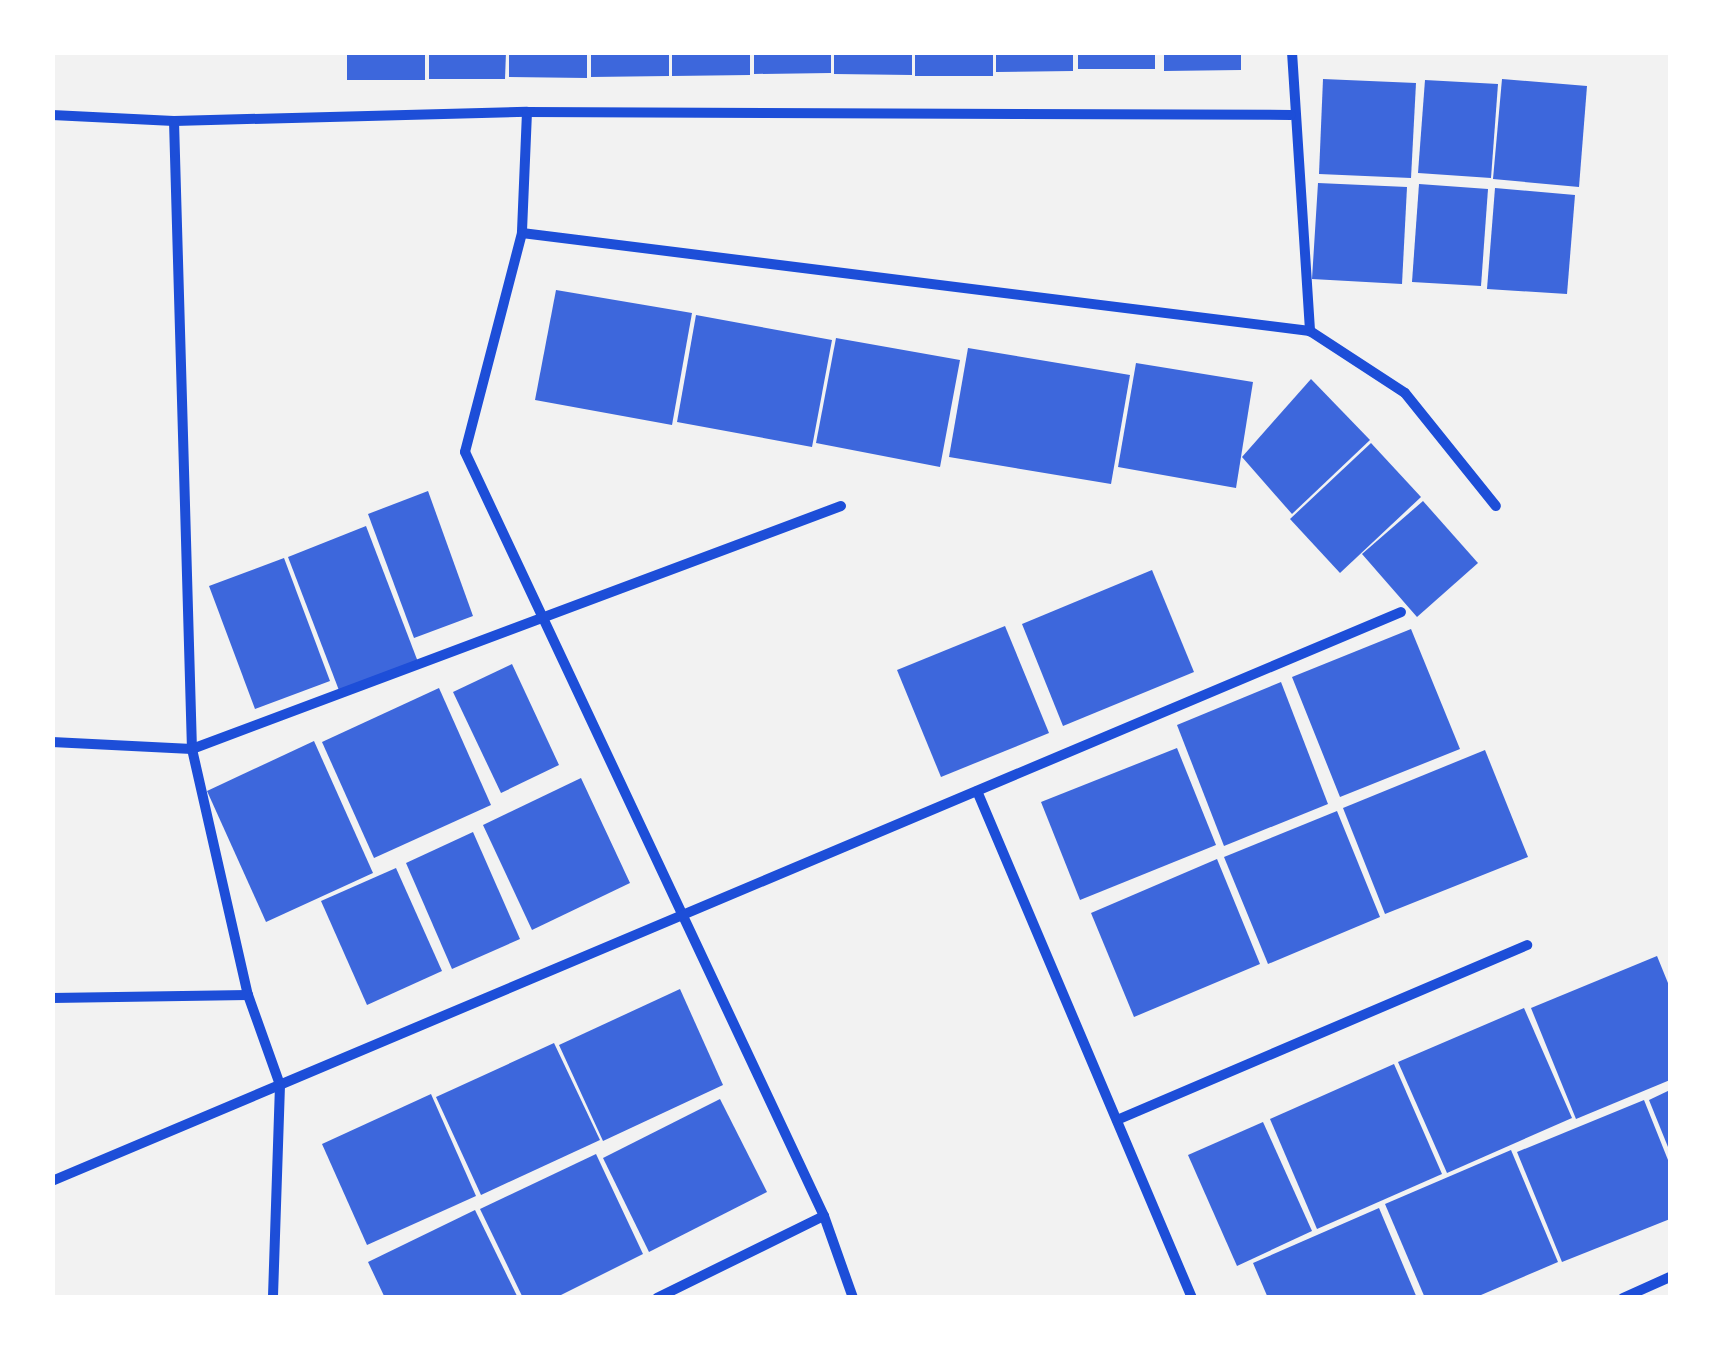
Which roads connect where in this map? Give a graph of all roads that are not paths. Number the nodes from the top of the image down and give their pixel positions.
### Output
1 (1292, 52) edge
2 (527, 112) junction
3 (52, 115) edge
4 (1292, 115) junction
5 (174, 121) junction
6 (522, 233) junction
7 (1310, 331) junction
8 (840, 506) dead end
9 (1496, 506) dead end
10 (1401, 612) dead end
11 (541, 620) junction
12 (52, 742) edge
13 (192, 749) junction
14 (978, 791) junction
15 (685, 914) junction
16 (1526, 945) dead end
17 (248, 995) junction
18 (52, 998) edge
19 (280, 1085) junction
20 (1117, 1120) junction
21 (52, 1181) edge
22 (824, 1216) junction
23 (1670, 1277) edge
24 (274, 1298) edge
25 (656, 1298) edge
26 (853, 1298) edge
27 (1192, 1298) edge
28 (1623, 1298) edge

1 - 4 street
2 - 4 street
2 - 5 street
2 - 6 street
3 - 5 street
4 - 7 street
5 - 13 street
6 - 7 street
6 - 11 street
7 - 9 street
8 - 11 street
10 - 14 street
11 - 13 street
11 - 15 street
12 - 13 street
13 - 17 street
14 - 15 street
14 - 20 street
15 - 19 street
15 - 22 street
16 - 20 street
17 - 18 street
17 - 19 street
19 - 21 street
19 - 24 street
20 - 27 street
22 - 25 street
22 - 26 street
23 - 28 street

